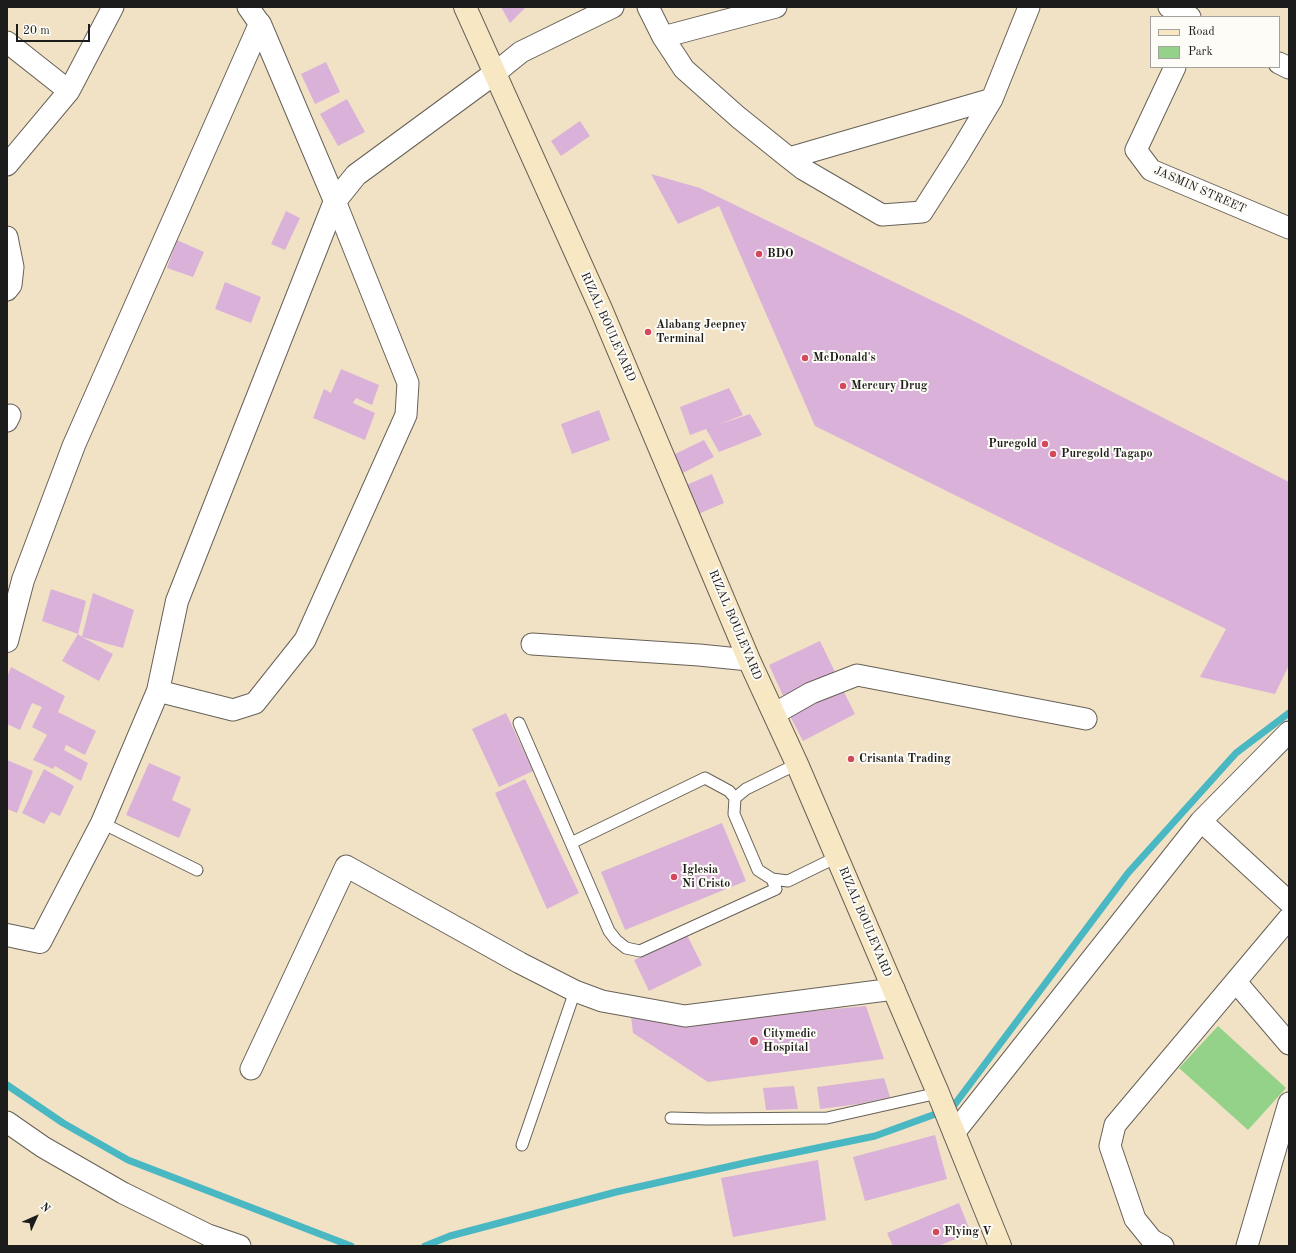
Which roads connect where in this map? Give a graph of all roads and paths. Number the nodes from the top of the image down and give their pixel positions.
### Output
1 (113, 7) edge
2 (465, 7) edge
3 (613, 7) edge
4 (648, 7) edge
5 (776, 7) edge
6 (1029, 7) edge
7 (1169, 7) edge
8 (1204, 7) edge
9 (254, 16) edge
10 (1188, 16) edge
11 (1200, 16) edge
12 (663, 37) junction
13 (7, 42) edge
14 (1280, 64) edge
15 (1176, 68) edge
16 (1289, 68) edge
17 (495, 73) junction
18 (69, 91) junction
19 (992, 99) junction
20 (789, 158) junction
21 (7, 165) edge
22 (335, 201) junction
23 (1289, 228) edge
24 (7, 237) edge
25 (7, 290) edge
26 (7, 641) edge
27 (532, 644) dead end
28 (749, 660) junction
29 (158, 691) junction
30 (774, 714) junction
31 (1086, 719) dead end
32 (520, 723) dead end
33 (1289, 732) edge
34 (797, 764) junction
35 (735, 798) junction
36 (1201, 821) junction
37 (102, 823) junction
38 (571, 843) junction
39 (837, 857) junction
40 (197, 870) dead end
41 (772, 880) junction
42 (1289, 902) edge
43 (1289, 918) edge
44 (7, 935) edge
45 (1236, 982) junction
46 (894, 989) junction
47 (575, 991) junction
48 (1289, 1044) edge
49 (251, 1069) dead end
50 (939, 1097) junction
51 (1289, 1103) edge
52 (670, 1118) dead end
53 (7, 1122) edge
54 (952, 1128) junction
55 (522, 1145) dead end
56 (240, 1246) edge
57 (1000, 1246) edge
58 (1163, 1246) edge
59 (1247, 1246) edge

1 - 18 street
2 - 17 main road, RIZAL BOULEVARD
3 - 17 street
4 - 12 street
5 - 12 street
6 - 19 street
7 - 10 street
8 - 11 street
9 - 22 street
9 - 26 street
12 - 20 street
13 - 18 street
14 - 16 street
15 - 23 street, JASMIN STREET
17 - 22 street
17 - 28 main road, RIZAL BOULEVARD
18 - 21 street
19 - 20 street
19 - 20 street
22 - 29 street
22 - 29 street
24 - 25 street
27 - 28 street
28 - 30 main road, RIZAL BOULEVARD
29 - 37 street
30 - 31 street
30 - 34 main road, RIZAL BOULEVARD
32 - 38 lane
33 - 36 street
34 - 35 lane
34 - 39 main road, RIZAL BOULEVARD
35 - 38 lane
35 - 41 lane
36 - 42 street
36 - 54 street
37 - 40 lane
37 - 44 street
38 - 41 lane
39 - 41 lane
39 - 46 main road, RIZAL BOULEVARD
43 - 45 street
45 - 48 street
45 - 58 street
46 - 47 street
46 - 50 main road, RIZAL BOULEVARD
47 - 49 street
47 - 55 lane
50 - 52 lane
50 - 54 main road, RIZAL BOULEVARD
51 - 59 street
53 - 56 street
54 - 57 main road, RIZAL BOULEVARD

